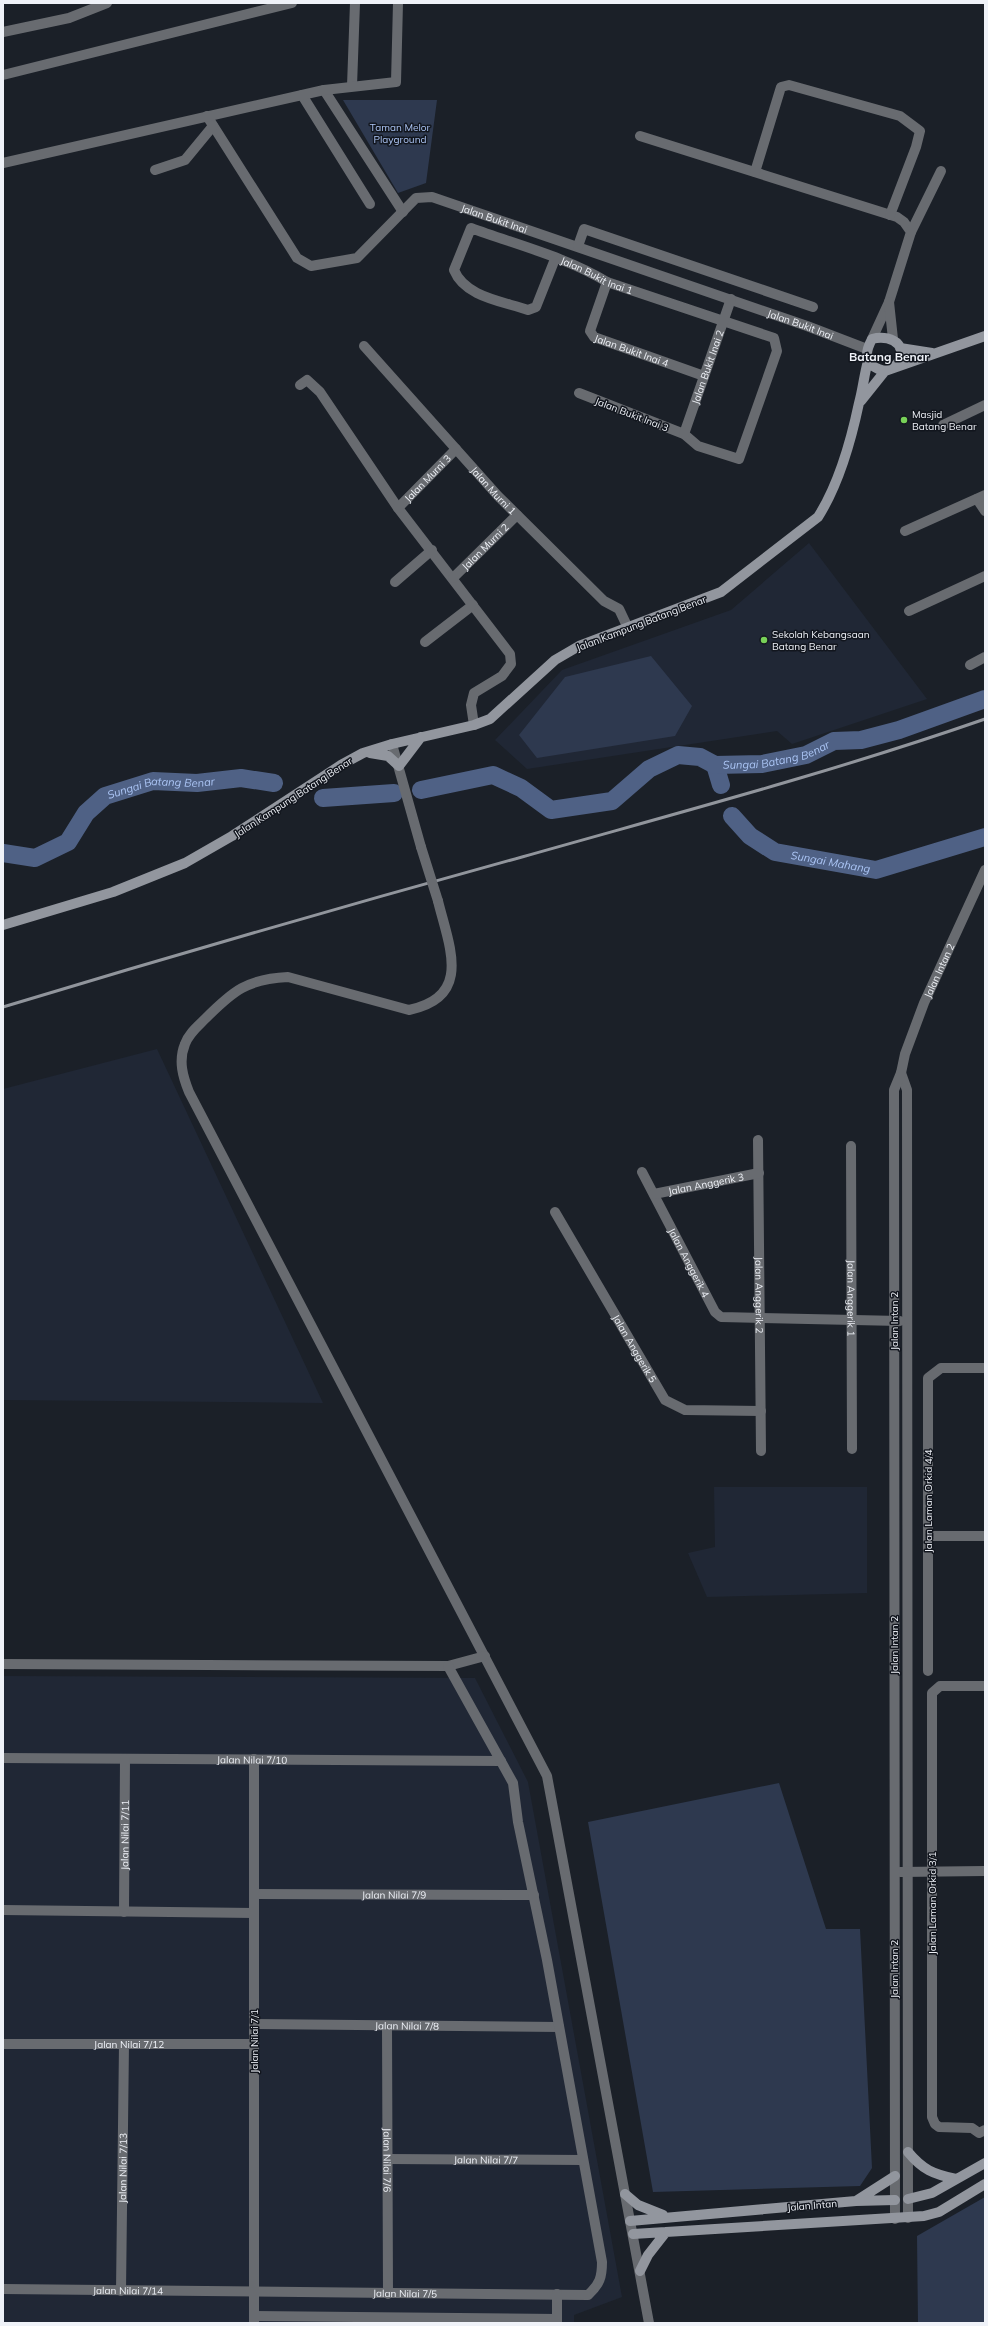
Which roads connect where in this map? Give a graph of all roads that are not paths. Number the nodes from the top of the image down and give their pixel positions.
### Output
1 (107, 3) edge
2 (292, 3) edge
3 (355, 3) edge
4 (398, 3) edge
5 (3, 32) edge
6 (3, 75) edge
7 (352, 86) junction
8 (324, 90) junction
9 (302, 95) junction
10 (207, 116) junction
11 (213, 126) junction
12 (640, 136) dead end
13 (3, 163) edge
14 (155, 170) dead end
15 (941, 171) dead end
16 (755, 172) junction
17 (370, 204) dead end
18 (403, 212) junction
19 (890, 215) junction
20 (911, 232) junction
21 (578, 246) junction
22 (555, 259) junction
23 (607, 282) junction
24 (731, 299) junction
25 (889, 302) junction
26 (813, 307) dead end
27 (723, 320) junction
28 (985, 336) edge
29 (872, 339) junction
30 (893, 339) junction
31 (364, 346) dead end
32 (900, 348) junction
33 (867, 349) junction
34 (932, 353) junction
35 (868, 361) junction
36 (889, 369) junction
37 (704, 376) junction
38 (300, 385) dead end
39 (579, 393) dead end
40 (860, 402) junction
41 (985, 405) edge
42 (943, 425) dead end
43 (684, 434) junction
44 (456, 449) junction
45 (981, 497) edge
46 (398, 508) junction
47 (985, 511) edge
48 (517, 515) junction
49 (905, 531) dead end
50 (432, 550) junction
51 (985, 576) edge
52 (454, 578) junction
53 (395, 582) dead end
54 (473, 604) junction
55 (909, 611) dead end
56 (628, 628) junction
57 (425, 642) dead end
58 (985, 657) edge
59 (970, 665) dead end
60 (474, 725) junction
61 (421, 737) junction
62 (392, 744) junction
63 (363, 753) junction
64 (399, 766) junction
65 (985, 870) edge
66 (3, 925) edge
67 (901, 1073) junction
68 (758, 1140) dead end
69 (851, 1146) dead end
70 (642, 1172) dead end
71 (759, 1173) junction
72 (654, 1194) junction
73 (555, 1212) dead end
74 (760, 1319) junction
75 (852, 1320) junction
76 (894, 1321) junction
77 (908, 1321) junction
78 (985, 1368) edge
79 (761, 1411) junction
80 (852, 1449) dead end
81 (761, 1451) dead end
82 (929, 1536) junction
83 (985, 1536) edge
84 (485, 1656) junction
85 (3, 1664) edge
86 (448, 1666) junction
87 (928, 1671) dead end
88 (981, 1686) edge
89 (3, 1758) edge
90 (125, 1759) junction
91 (254, 1760) junction
92 (501, 1761) junction
93 (985, 1871) edge
94 (894, 1872) junction
95 (906, 1872) junction
96 (932, 1872) junction
97 (254, 1894) junction
98 (534, 1896) junction
99 (3, 1910) edge
100 (124, 1912) junction
101 (254, 1913) junction
102 (254, 2024) junction
103 (387, 2026) junction
104 (558, 2027) junction
105 (3, 2044) edge
106 (124, 2044) junction
107 (254, 2044) junction
108 (985, 2130) edge
109 (908, 2152) junction
110 (388, 2159) junction
111 (583, 2160) junction
112 (985, 2163) edge
113 (895, 2176) junction
114 (956, 2179) junction
115 (985, 2184) edge
116 (625, 2194) junction
117 (908, 2199) junction
118 (895, 2200) junction
119 (856, 2201) junction
120 (668, 2217) junction
121 (908, 2218) junction
122 (895, 2219) junction
123 (630, 2221) junction
124 (666, 2232) junction
125 (633, 2234) junction
126 (640, 2272) junction
127 (3, 2289) edge
128 (121, 2291) junction
129 (254, 2293) junction
130 (388, 2294) junction
131 (557, 2294) junction
132 (254, 2320) edge
133 (557, 2321) edge
134 (649, 2323) edge

1 - 5 street
2 - 6 street
3 - 7 street
4 - 7 street
7 - 8 street
8 - 9 street
8 - 18 street
9 - 10 street
9 - 17 street
10 - 11 street, Jalan Bukit Inai
10 - 13 street
11 - 14 street
11 - 18 street, Jalan Bukit Inai
12 - 16 street
15 - 20 street
16 - 19 street
16 - 19 street
18 - 21 street, Jalan Bukit Inai
19 - 20 street
20 - 25 street
21 - 24 street, Jalan Bukit Inai
21 - 26 street
22 - 22 street, Jalan Bukit Inai 1
22 - 23 street, Jalan Bukit Inai 1
23 - 27 street, Jalan Bukit Inai 1
23 - 37 street, Jalan Bukit Inai 4
24 - 27 street, Jalan Bukit Inai 2
24 - 33 street, Jalan Bukit Inai
25 - 29 street
25 - 30 street
27 - 37 street, Jalan Bukit Inai 2
27 - 43 street, Jalan Bukit Inai 1
28 - 34 street
29 - 30 street
29 - 33 street
30 - 32 street
31 - 44 street, Jalan Murni 1
32 - 34 street
32 - 36 street
33 - 35 street
34 - 36 street
35 - 36 street
35 - 40 street
36 - 40 street
37 - 43 street, Jalan Bukit Inai 2
38 - 46 street
39 - 43 street, Jalan Bukit Inai 3
40 - 56 street, Jalan Kampung Batang Benar
41 - 42 street
44 - 46 street, Jalan Murni 3
44 - 48 street, Jalan Murni 1
45 - 47 street
45 - 49 street
46 - 50 street
48 - 52 street, Jalan Murni 2
48 - 56 street, Jalan Murni 1
50 - 52 street
50 - 53 street
51 - 55 street
52 - 54 street
54 - 57 street
54 - 60 street
56 - 60 street, Jalan Kampung Batang Benar
58 - 59 street
60 - 61 street, Jalan Kampung Batang Benar
61 - 62 street, Jalan Kampung Batang Benar
61 - 64 street
62 - 63 street, Jalan Kampung Batang Benar
62 - 64 street
63 - 64 street
63 - 66 street, Jalan Kampung Batang Benar
64 - 84 street, bridge
65 - 67 street, Jalan Intan 2
67 - 76 street, Jalan Intan 2
67 - 77 street, Jalan Intan 2
68 - 71 street, Jalan Anggerik 2
69 - 75 street, Jalan Anggerik 1
70 - 72 street, Jalan Anggerik 4
71 - 72 street, Jalan Anggerik 3
71 - 74 street, Jalan Anggerik 2
72 - 74 street, Jalan Anggerik 4
73 - 79 street, Jalan Anggerik 5
74 - 75 street, Jalan Anggerik 4
74 - 79 street, Jalan Anggerik 2
75 - 76 street, Jalan Anggerik 4
75 - 80 street, Jalan Anggerik 1
76 - 77 street, Jalan Anggerik 4
76 - 94 street, Jalan Intan 2
77 - 95 street, Jalan Intan 2
78 - 82 street, Jalan Laman Orkid 4/4
79 - 81 street, Jalan Anggerik 2
82 - 83 street
82 - 87 street, Jalan Laman Orkid 4/4
84 - 86 street
84 - 116 street
85 - 86 street
86 - 92 street
88 - 96 street, Jalan Laman Orkid 3/1
89 - 90 street, Jalan Nilai 7/10
90 - 91 street, Jalan Nilai 7/10
90 - 100 street, Jalan Nilai 7/11
91 - 92 street, Jalan Nilai 7/10
91 - 97 street, Jalan Nilai 7/1
92 - 98 street
93 - 96 street
94 - 95 street
94 - 113 street, Jalan Intan 2
95 - 96 street
95 - 109 street, Jalan Intan 2
96 - 108 street, Jalan Laman Orkid 3/1
97 - 98 street, Jalan Nilai 7/9
97 - 101 street, Jalan Nilai 7/1
98 - 104 street
99 - 100 street
100 - 101 street
101 - 102 street, Jalan Nilai 7/1
102 - 103 street, Jalan Nilai 7/8
102 - 107 street, Jalan Nilai 7/1
103 - 104 street, Jalan Nilai 7/8
103 - 110 street, Jalan Nilai 7/6
104 - 111 street
105 - 106 street, Jalan Nilai 7/12
106 - 107 street, Jalan Nilai 7/12
106 - 128 street, Jalan Nilai 7/13
107 - 129 street, Jalan Nilai 7/1
109 - 114 street
109 - 117 street, Jalan Intan 2
110 - 111 street, Jalan Nilai 7/7
110 - 130 street, Jalan Nilai 7/6
111 - 131 street, Jalan Nilai 7/5
112 - 114 street, Jalan Intan
113 - 118 street, Jalan Intan 2
113 - 119 street
114 - 117 street, Jalan Intan
115 - 121 street, Jalan Intan
116 - 120 street
116 - 123 street
117 - 118 street, Jalan Intan
117 - 121 street, Jalan Intan 2
118 - 119 street, Jalan Intan
118 - 122 street, Jalan Intan 2
119 - 120 street, Jalan Intan
120 - 123 street, Jalan Intan
121 - 122 street, Jalan Intan
122 - 124 street, Jalan Intan
123 - 125 street
124 - 125 street, Jalan Intan
124 - 126 street
125 - 126 street
126 - 134 street
127 - 128 street, Jalan Nilai 7/14
128 - 129 street, Jalan Nilai 7/14
129 - 130 street, Jalan Nilai 7/5
129 - 132 street, Jalan Nilai 7/1
130 - 131 street, Jalan Nilai 7/5
131 - 133 street
132 - 133 street

